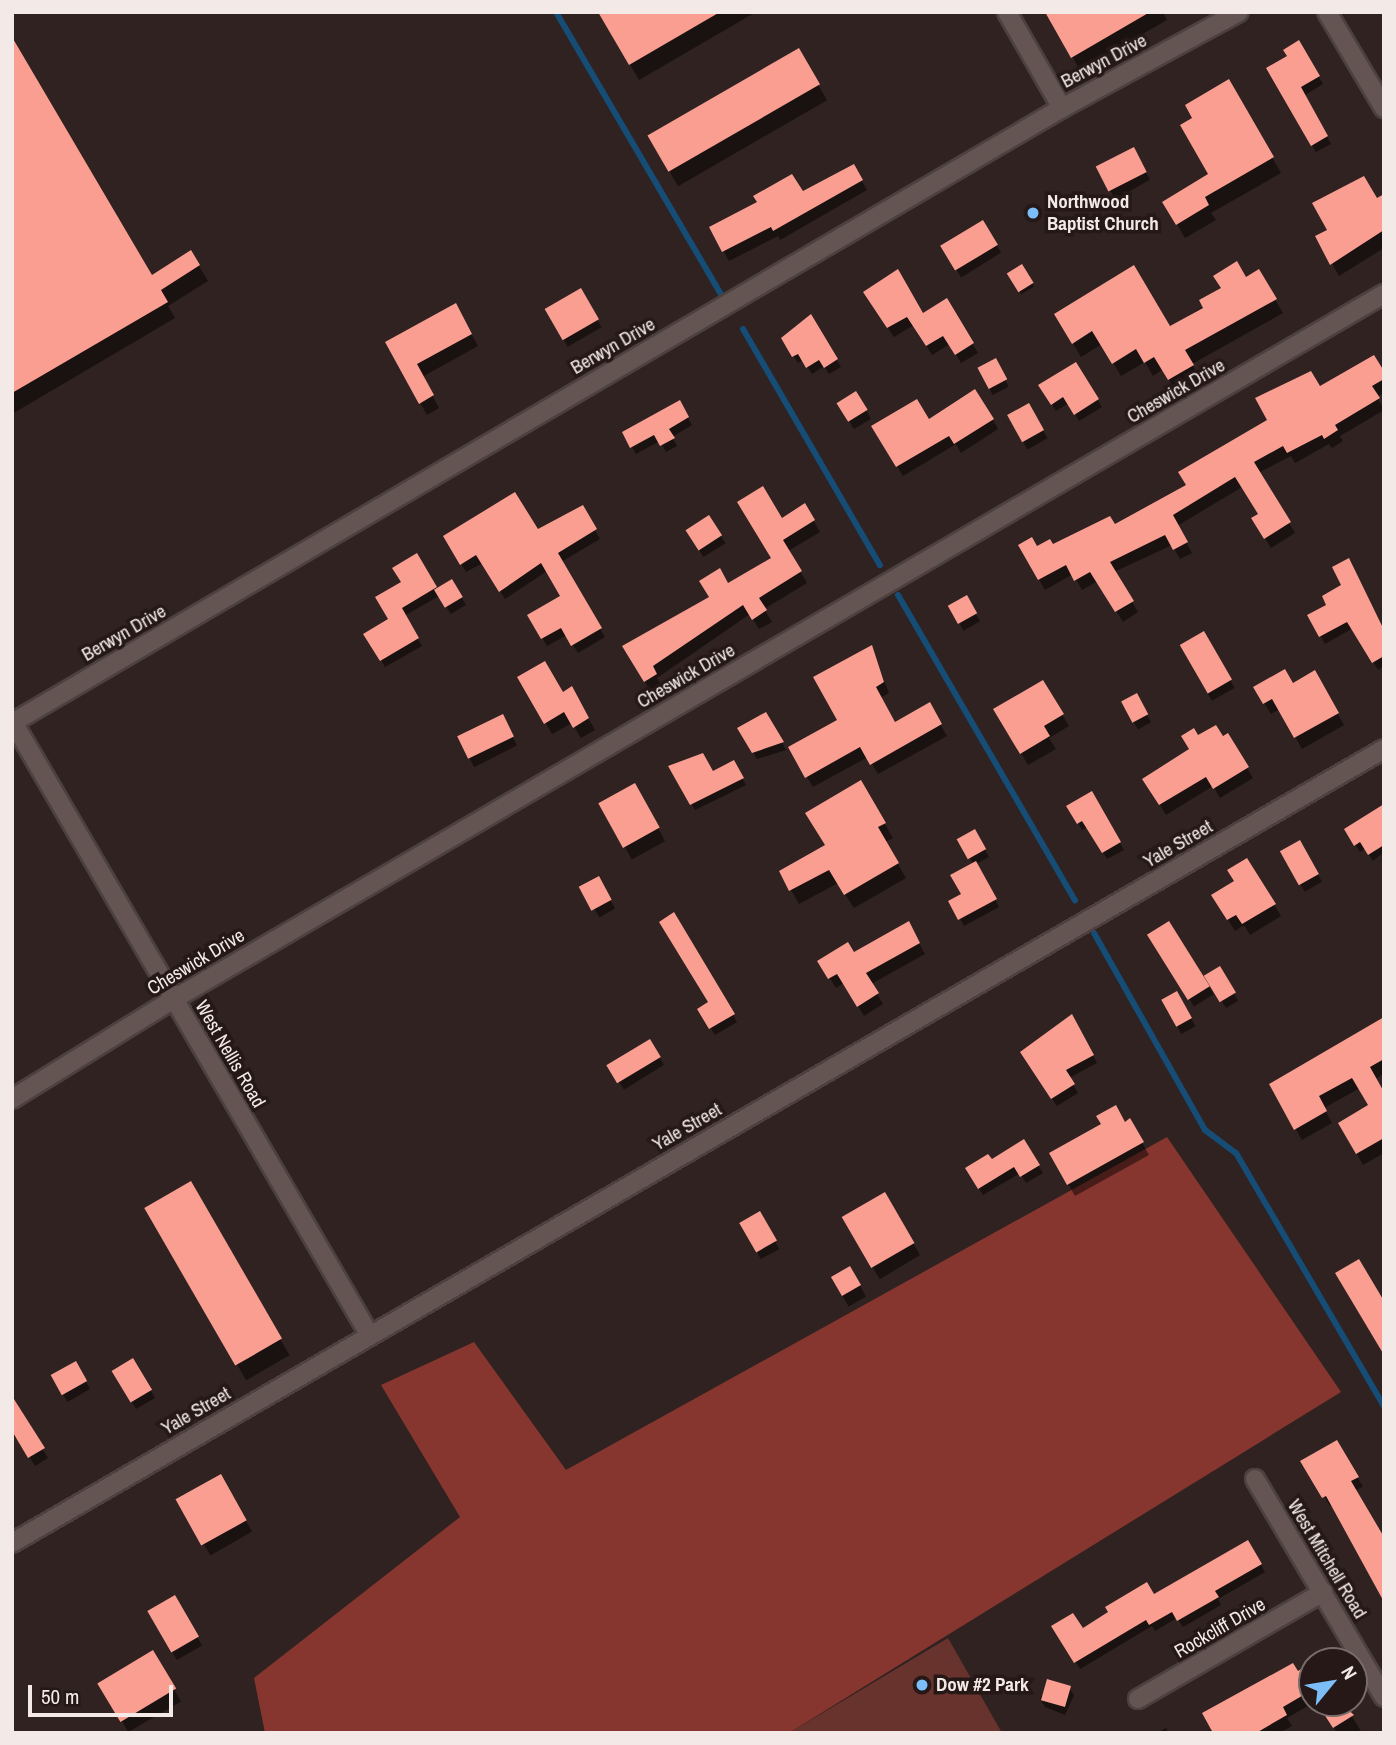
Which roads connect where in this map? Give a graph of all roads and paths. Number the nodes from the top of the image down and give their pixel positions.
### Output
1 (1007, 12) edge
2 (1239, 12) edge
3 (1327, 12) edge
4 (1062, 108) junction
5 (1384, 108) edge
6 (1384, 294) edge
7 (13, 723) edge
8 (1384, 749) edge
9 (174, 999) junction
10 (12, 1099) edge
11 (369, 1334) junction
12 (1255, 1479) dead end
13 (12, 1543) edge
14 (1323, 1592) junction
15 (1384, 1697) edge
16 (1138, 1699) dead end

1 - 4 street
2 - 4 street, Berwyn Drive
3 - 5 street
4 - 7 street, Berwyn Drive
6 - 9 street, Cheswick Drive
7 - 9 street, West Nellis Road
8 - 11 street, Yale Street
9 - 10 street, Cheswick Drive
9 - 11 street, West Nellis Road
11 - 13 street, Yale Street
12 - 14 street, West Mitchell Road
14 - 15 street, West Mitchell Road
14 - 16 street, Rockcliff Drive

